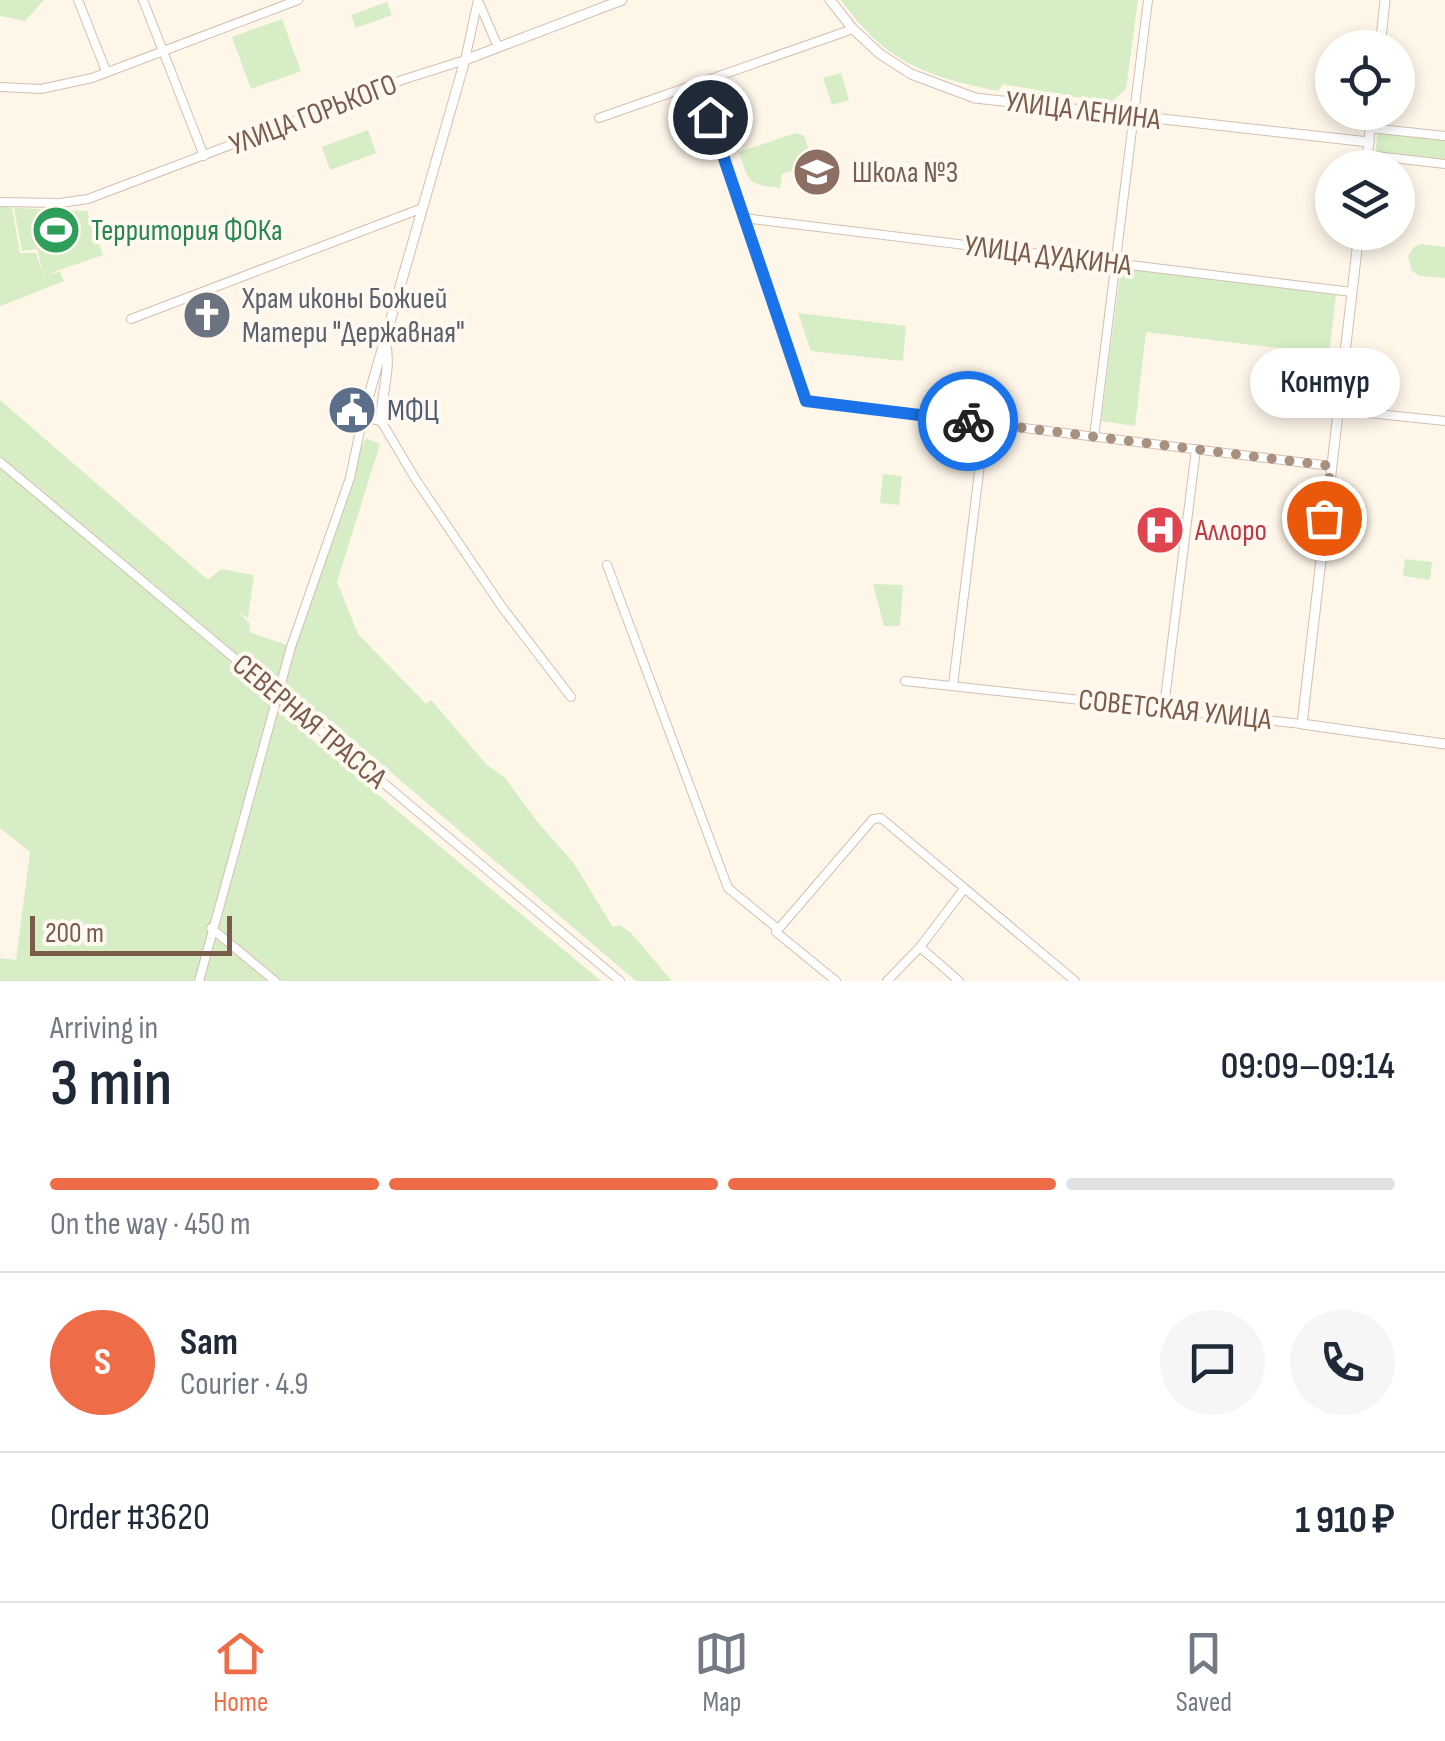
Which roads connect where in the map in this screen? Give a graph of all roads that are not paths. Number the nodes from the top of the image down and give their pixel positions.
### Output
1 (78, 0) edge
2 (143, 0) edge
3 (298, 0) edge
4 (622, 0) edge
5 (830, 0) edge
6 (1148, 0) edge
7 (1385, 0) edge
8 (478, 1) edge
9 (852, 29) junction
10 (1382, 30) edge
11 (498, 47) junction
12 (162, 51) junction
13 (465, 60) junction
14 (106, 71) junction
15 (699, 83) junction
16 (0, 88) edge
17 (1135, 116) junction
18 (598, 118) dead end
19 (1370, 130) edge
20 (1389, 130) edge
21 (1445, 136) edge
22 (1368, 142) junction
23 (1368, 150) edge
24 (204, 156) junction
25 (1415, 160) edge
26 (1445, 164) edge
27 (0, 202) edge
28 (420, 209) junction
29 (744, 218) junction
30 (1357, 250) edge
31 (1118, 263) junction
32 (1352, 292) junction
33 (131, 319) dead end
34 (385, 341) junction
35 (1338, 410) junction
36 (363, 416) junction
37 (1445, 421) edge
38 (381, 422) junction
39 (984, 423) junction
40 (1094, 437) junction
41 (1196, 450) junction
42 (0, 462) edge
43 (1331, 466) junction
44 (607, 565) dead end
45 (904, 681) dead end
46 (953, 685) junction
47 (279, 693) junction
48 (571, 698) dead end
49 (1164, 707) junction
50 (1302, 724) junction
51 (1445, 744) edge
52 (964, 890) junction
53 (211, 928) junction
54 (778, 929) junction
55 (920, 948) junction
56 (199, 981) edge
57 (275, 981) edge
58 (620, 981) edge
59 (836, 981) edge
60 (887, 981) edge
61 (960, 981) edge
62 (1074, 981) edge

1 - 14 street
2 - 12 street
3 - 12 street
4 - 11 street, УЛИЦА ГОРЬКОГО
5 - 9 street, УЛИЦА ЛЕНИНА
6 - 17 street
7 - 10 street
8 - 11 street
8 - 13 street
9 - 15 street
9 - 17 street, УЛИЦА ЛЕНИНА
11 - 13 street, УЛИЦА ГОРЬКОГО
12 - 14 street
12 - 24 street
13 - 24 street, УЛИЦА ГОРЬКОГО
13 - 28 street
14 - 16 street
15 - 18 street
15 - 29 street
17 - 22 street, УЛИЦА ЛЕНИНА
17 - 31 street
19 - 22 street
20 - 21 street
22 - 23 street
24 - 27 street, УЛИЦА ГОРЬКОГО
25 - 26 street
28 - 33 street
28 - 34 street
29 - 31 street, УЛИЦА ДУДКИНА
29 - 39 street
30 - 32 street
31 - 32 street, УЛИЦА ДУДКИНА
31 - 40 street
32 - 35 street
34 - 36 street
34 - 38 street
35 - 37 street
35 - 43 street
36 - 38 street
36 - 47 street
38 - 48 street
39 - 40 street
39 - 46 street
40 - 41 street
41 - 43 street
41 - 49 street
42 - 47 street, СЕВЕРНАЯ ТРАССА
43 - 50 street
44 - 54 street
45 - 46 street, СОВЕТСКАЯ УЛИЦА
46 - 49 street, СОВЕТСКАЯ УЛИЦА
47 - 53 street
47 - 58 street, СЕВЕРНАЯ ТРАССА
49 - 50 street, СОВЕТСКАЯ УЛИЦА
50 - 51 street, СОВЕТСКАЯ УЛИЦА
52 - 54 street
52 - 55 street
52 - 62 street
53 - 56 street
53 - 57 street
54 - 59 street
55 - 60 street
55 - 61 street

